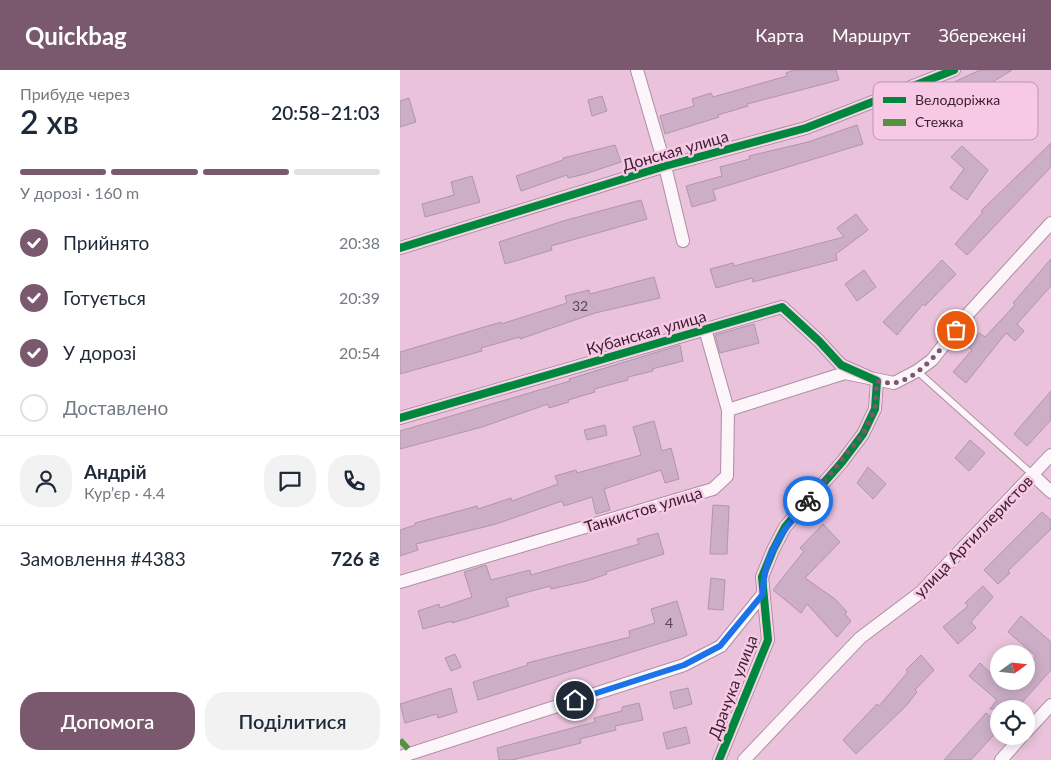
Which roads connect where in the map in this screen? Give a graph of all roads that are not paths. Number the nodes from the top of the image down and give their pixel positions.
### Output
1 (637, 70) edge
2 (954, 70) edge
3 (923, 82) edge
4 (873, 102) edge
5 (665, 166) junction
6 (1051, 223) edge
7 (683, 241) dead end
8 (400, 248) edge
9 (705, 329) junction
10 (917, 372) junction
11 (877, 381) junction
12 (728, 410) junction
13 (400, 418) edge
14 (1051, 455) edge
15 (1033, 475) junction
16 (1051, 492) edge
17 (400, 582) edge
18 (763, 594) junction
19 (1051, 705) edge
20 (1035, 722) edge
21 (1014, 745) edge
22 (400, 757) edge
23 (719, 760) edge
24 (744, 760) edge
25 (1001, 760) edge

1 - 5 street
2 - 3 street, Донская улица
4 - 5 street, Донская улица
5 - 7 street
5 - 8 street, Донская улица
6 - 10 street
9 - 11 street, Кубанская улица
9 - 12 street
9 - 13 street, Кубанская улица
10 - 11 street
10 - 15 lane
11 - 12 street
11 - 18 street
12 - 17 street, Танкистов улица
14 - 15 street, улица Артиллеристов
15 - 16 street
15 - 24 street, улица Артиллеристов
18 - 22 street
18 - 23 street, Драчука улица
19 - 20 street
21 - 25 street

